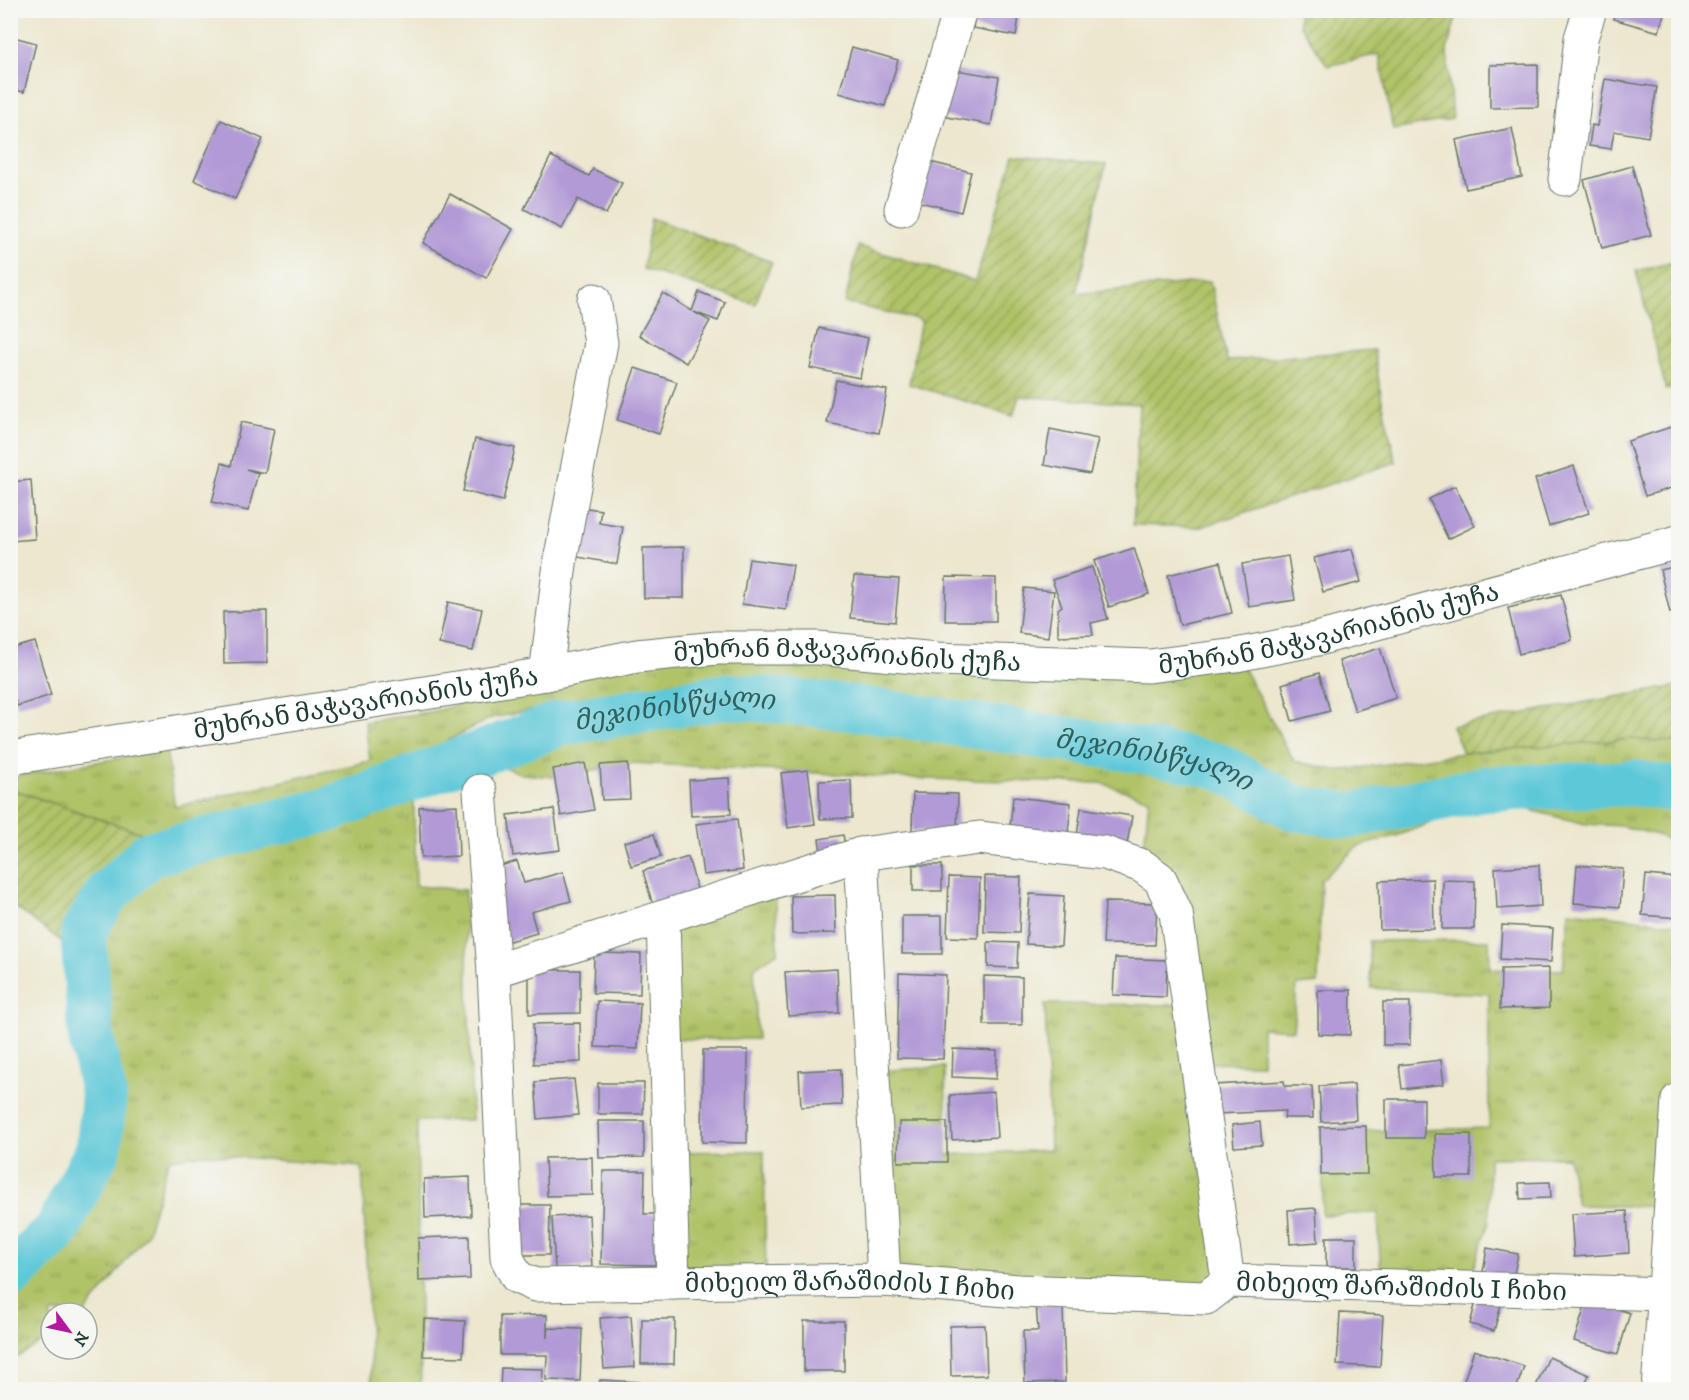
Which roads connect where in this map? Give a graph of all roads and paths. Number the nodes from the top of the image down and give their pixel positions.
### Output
1 (960, 10) edge
2 (1590, 10) edge
3 (1565, 179) dead end
4 (901, 209) dead end
5 (594, 300) dead end
6 (1678, 542) edge
7 (546, 674) junction
8 (10, 758) edge
9 (480, 791) dead end
10 (861, 854) junction
11 (663, 917) junction
12 (495, 971) junction
13 (1678, 1100) edge
14 (884, 1280) junction
15 (1228, 1281) junction
16 (673, 1283) junction
17 (1666, 1294) junction
18 (1658, 1389) edge

1 - 4 street
2 - 3 street
5 - 7 street
6 - 7 street, მუხრან მაჭავარიანის ქუჩა
7 - 8 street, მუხრან მაჭავარიანის ქუჩა
9 - 12 street, მიხეილ შარაშიძის I ჩიხი
10 - 11 street
10 - 14 street
10 - 15 street
11 - 12 street
11 - 16 street
12 - 16 street, მიხეილ შარაშიძის I ჩიხი
13 - 17 street
14 - 15 street, მიხეილ შარაშიძის I ჩიხი
14 - 16 street, მიხეილ შარაშიძის I ჩიხი
15 - 17 street, მიხეილ შარაშიძის I ჩიხი
17 - 18 street

